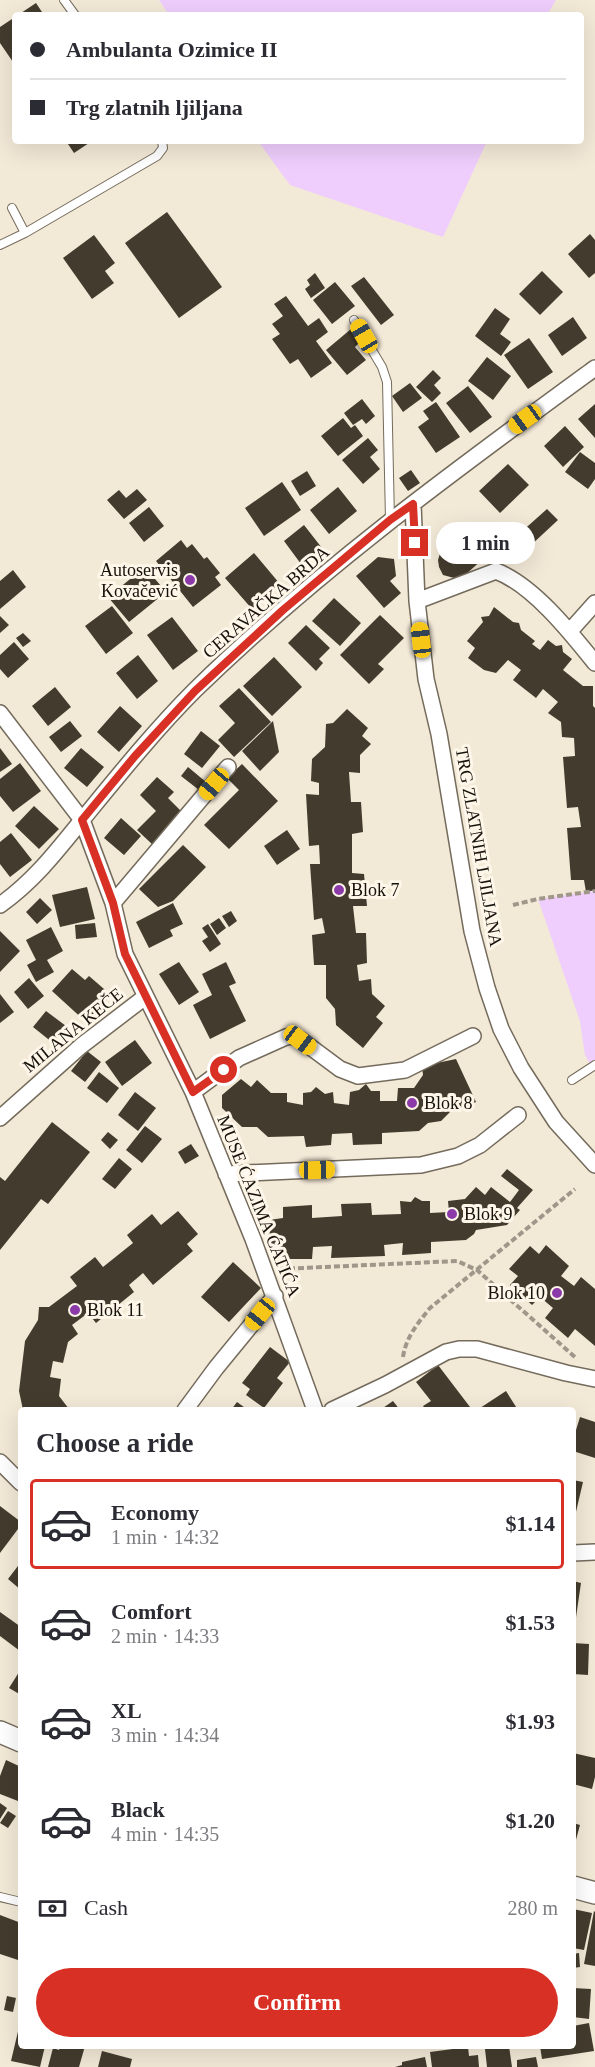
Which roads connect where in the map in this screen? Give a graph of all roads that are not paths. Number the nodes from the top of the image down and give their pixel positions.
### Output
1 (162, 144) edge
2 (12, 208) dead end
3 (25, 233) junction
4 (0, 245) edge
5 (354, 320) dead end
6 (595, 368) edge
7 (413, 504) junction
8 (390, 520) junction
9 (417, 601) junction
10 (595, 603) edge
11 (570, 631) junction
12 (595, 663) edge
13 (0, 713) edge
14 (228, 767) dead end
15 (82, 820) junction
16 (113, 903) junction
17 (0, 905) edge
18 (145, 997) junction
19 (473, 1036) dead end
20 (595, 1065) edge
21 (572, 1080) dead end
22 (193, 1092) junction
23 (518, 1115) dead end
24 (0, 1118) edge
25 (595, 1165) edge
26 (226, 1174) junction
27 (275, 1296) junction
28 (595, 1379) edge
29 (188, 1407) edge
30 (314, 1407) edge
31 (339, 1407) edge
32 (0, 1462) edge
33 (18, 1480) edge
34 (576, 1552) edge
35 (595, 1552) edge
36 (0, 1732) edge
37 (18, 1740) edge
38 (576, 1888) edge
39 (595, 1893) edge
40 (0, 1897) edge
41 (18, 1901) edge

1 - 3 lane
2 - 3 lane
3 - 4 lane
5 - 8 lane
6 - 7 street, CERAVAČKA BRDA
7 - 8 street, CERAVAČKA BRDA
7 - 9 street, TRG ZLATNIH LJILJANA
8 - 15 street, CERAVAČKA BRDA
9 - 11 street
9 - 25 street, TRG ZLATNIH LJILJANA
10 - 11 street
11 - 12 street
13 - 15 street, MUSE ĆAZIMA ĆATIĆA
14 - 16 street
15 - 16 street, MUSE ĆAZIMA ĆATIĆA
15 - 17 street, CERAVAČKA BRDA
16 - 18 street, MUSE ĆAZIMA ĆATIĆA
18 - 22 street, MUSE ĆAZIMA ĆATIĆA
18 - 24 street, MILANA KEČE
19 - 22 street
20 - 21 lane
22 - 26 street, MUSE ĆAZIMA ĆATIĆA
23 - 26 street
26 - 27 street, MUSE ĆAZIMA ĆATIĆA
27 - 29 street
27 - 30 street, MUSE ĆAZIMA ĆATIĆA
28 - 31 street
32 - 33 street
34 - 35 street
36 - 37 street
38 - 39 street
40 - 41 lane

